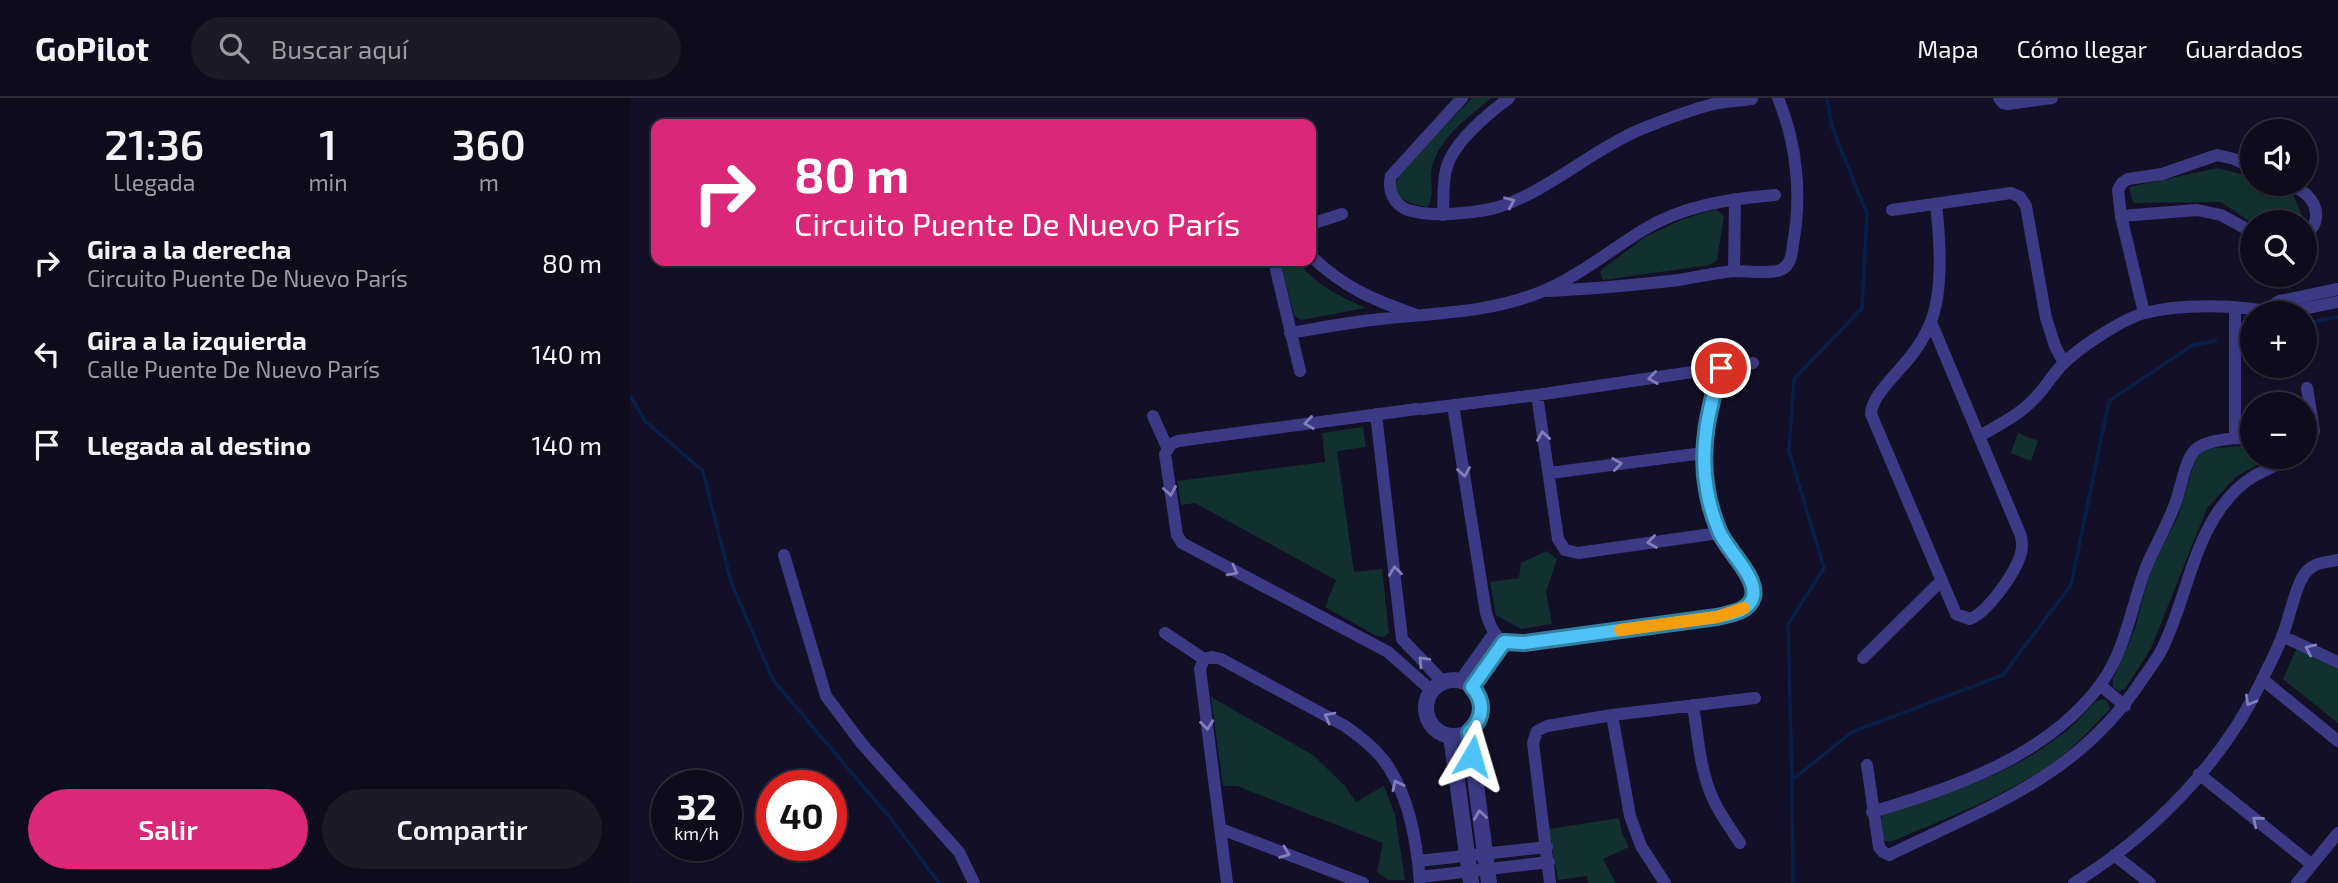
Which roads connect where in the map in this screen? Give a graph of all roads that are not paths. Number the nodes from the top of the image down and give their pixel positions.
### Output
1 (1462, 98) edge
2 (1509, 98) edge
3 (1778, 98) edge
4 (1999, 98) edge
5 (2052, 98) edge
6 (1752, 99) edge
7 (1710, 101) edge
8 (2240, 162) edge
9 (1775, 195) dead end
10 (1735, 199) junction
11 (1936, 205) junction
12 (1892, 210) dead end
13 (1342, 214) dead end
14 (1443, 215) junction
15 (2121, 216) junction
16 (1316, 222) edge
17 (2240, 225) edge
18 (1316, 261) edge
19 (1275, 266) edge
20 (1734, 271) junction
21 (2338, 289) edge
22 (1543, 291) junction
23 (2280, 301) edge
24 (2338, 302) edge
25 (2317, 305) edge
26 (2235, 307) junction
27 (2240, 308) edge
28 (2144, 313) junction
29 (1418, 316) junction
30 (1931, 322) junction
31 (1290, 333) junction
32 (1753, 363) dead end
33 (2064, 363) junction
34 (1721, 368) junction
35 (1300, 371) dead end
36 (2307, 388) dead end
37 (2308, 392) edge
38 (1536, 395) junction
39 (1453, 405) junction
40 (1376, 414) junction
41 (1153, 416) dead end
42 (1980, 436) junction
43 (2235, 438) junction
44 (2240, 438) edge
45 (1167, 447) junction
46 (1703, 453) junction
47 (2269, 469) edge
48 (1549, 473) junction
49 (1719, 533) junction
50 (785, 555) dead end
51 (2338, 560) edge
52 (1941, 580) junction
53 (1166, 633) dead end
54 (2282, 636) junction
55 (1499, 637) junction
56 (1402, 639) junction
57 (1388, 652) junction
58 (1863, 658) dead end
59 (1204, 659) junction
60 (2338, 662) edge
61 (2262, 679) junction
62 (1466, 684) junction
63 (2100, 685) junction
64 (1438, 686) junction
65 (1755, 698) dead end
66 (1693, 705) junction
67 (2125, 706) junction
68 (1612, 715) junction
69 (1469, 732) junction
70 (1451, 736) junction
71 (2338, 741) edge
72 (1867, 765) dead end
73 (2199, 774) junction
74 (1872, 812) junction
75 (1221, 829) junction
76 (2338, 833) edge
77 (1740, 843) dead end
78 (1547, 847) junction
79 (2114, 855) junction
80 (1418, 860) junction
81 (1549, 862) junction
82 (2311, 864) junction
83 (1487, 868) edge
84 (1469, 870) edge
85 (2096, 876) edge
86 (1420, 880) edge
87 (974, 883) edge
88 (1227, 883) edge
89 (1363, 883) edge
90 (1550, 883) edge
91 (1665, 883) edge
92 (2074, 883) edge
93 (2150, 883) edge
94 (2297, 883) edge

1 - 14 street
2 - 14 street
3 - 20 street
4 - 5 street
6 - 7 street
14 -> 7 street
8 - 15 street
9 - 10 street
10 - 20 street
10 - 22 street
11 - 12 street
11 - 30 street
11 - 33 street
13 - 16 street
15 - 17 street
15 - 28 street
18 - 29 street
19 - 31 street
20 - 22 street
21 - 23 street
22 - 29 street
24 - 25 street
26 - 27 street
26 - 28 street
26 - 43 street
28 - 33 street
29 - 31 street
30 - 42 street
30 - 52 street
31 - 35 street
32 - 34 street
33 - 42 street
34 -> 38 street
34 - 46 street
36 - 37 street
38 - 39 street
48 -> 38 street
39 - 40 street
39 -> 55 street
40 -> 45 street
56 -> 40 street
41 - 45 street
42 - 52 street
43 - 44 street
43 - 63 street
45 -> 57 street
48 -> 46 street
46 - 49 street
47 - 67 street
49 -> 48 street
49 - 55 street
50 - 87 street
51 - 54 street
52 - 58 street
53 - 59 street
60 -> 54 street
54 - 61 street
55 - 62 street
56 - 57 street
64 -> 56 street
57 - 64 street
59 -> 75 street
80 -> 59 street
61 - 71 street
61 -> 73 street
62 - 64 street
62 - 69 street
63 - 67 street
63 - 74 street
64 - 70 street
65 - 66 street
66 - 68 street
66 - 77 street
67 - 74 street
68 - 78 street
68 - 91 street
69 - 70 street
83 -> 69 street
70 - 84 street
72 - 74 street
73 - 79 street
82 -> 73 street
75 - 88 street
75 -> 89 street
76 - 82 street
78 - 81 street
78 - 83 street
79 - 85 street
79 - 93 street
80 - 84 street
80 - 86 street
81 - 83 street
81 - 90 street
82 - 94 street
83 - 84 street
84 - 86 street
85 - 92 street

